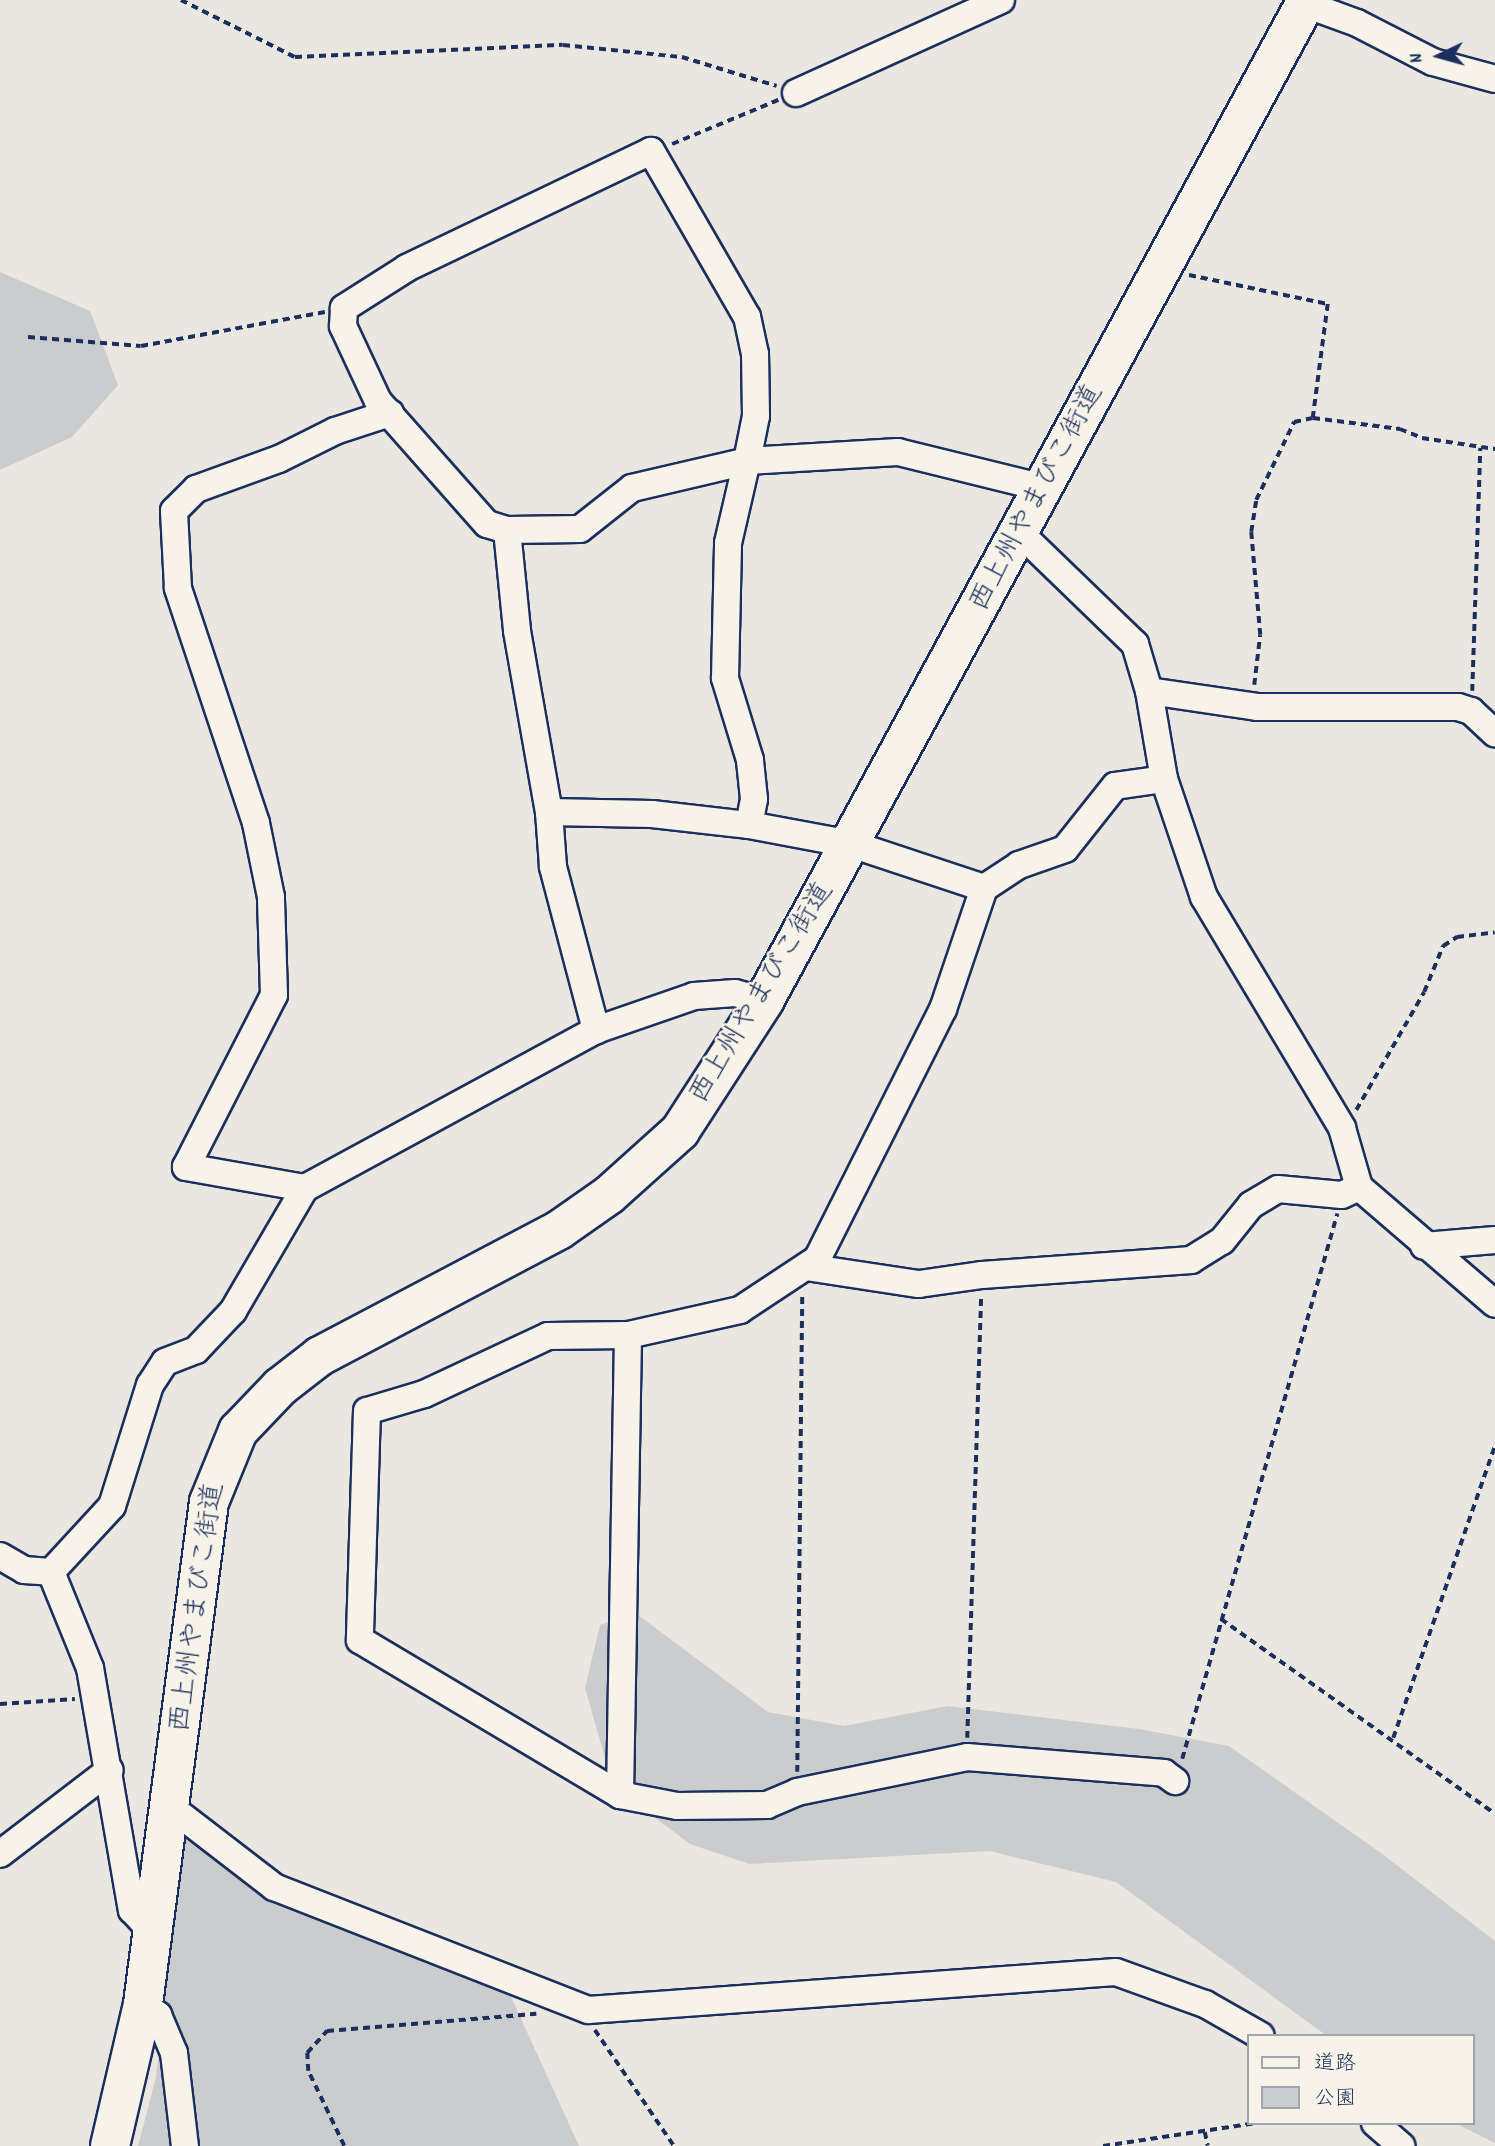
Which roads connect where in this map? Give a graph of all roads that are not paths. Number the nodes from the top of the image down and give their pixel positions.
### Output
1 (1002, 0) edge
2 (1306, 2) edge
3 (1495, 79) edge
4 (796, 93) road end
5 (390, 413) junction
6 (747, 461) junction
7 (1045, 488) junction
8 (507, 530) junction
9 (1020, 533) junction
10 (1149, 691) junction
11 (1495, 733) edge
12 (1164, 779) junction
13 (549, 812) junction
14 (750, 825) junction
15 (851, 844) junction
16 (985, 888) junction
17 (764, 1001) junction
18 (596, 1030) junction
19 (305, 1188) junction
20 (1351, 1191) junction
21 (1495, 1240) edge
22 (1424, 1246) junction
23 (806, 1267) junction
24 (1495, 1304) edge
25 (628, 1335) junction
26 (0, 1556) edge
27 (51, 1572) junction
28 (110, 1770) junction
29 (1175, 1781) road end
30 (620, 1795) junction
31 (169, 1806) junction
32 (0, 1854) edge
33 (150, 1929) junction
34 (143, 2004) junction
35 (1258, 2034) edge
36 (1378, 2125) edge
37 (110, 2146) edge
38 (185, 2146) edge
39 (1401, 2146) edge

1 - 4 street
2 - 3 street
2 - 7 highway, 西上州やまびこ街道
5 - 6 street
5 - 8 street
5 - 19 street
6 - 7 street
6 - 8 street
6 - 14 street
7 - 9 highway, 西上州やまびこ街道
8 - 13 street
9 - 10 street
9 - 15 highway, 西上州やまびこ街道
10 - 11 street
10 - 12 street
12 - 16 street
12 - 20 street
13 - 14 street
13 - 18 street
14 - 15 street
15 - 16 street
15 - 17 highway, 西上州やまびこ街道
16 - 23 street
17 - 18 street
17 - 31 highway, 西上州やまびこ街道
18 - 19 street
19 - 27 street
20 - 22 street
20 - 23 street
21 - 22 street
22 - 24 street
23 - 25 street
25 - 30 street
25 - 30 street
26 - 27 street
27 - 28 street
28 - 32 street
28 - 33 street
29 - 30 street
31 - 33 highway, 西上州やまびこ街道
31 - 35 street
33 - 34 highway, 西上州やまびこ街道
34 - 37 highway, 西上州やまびこ街道
34 - 38 street
36 - 39 street

